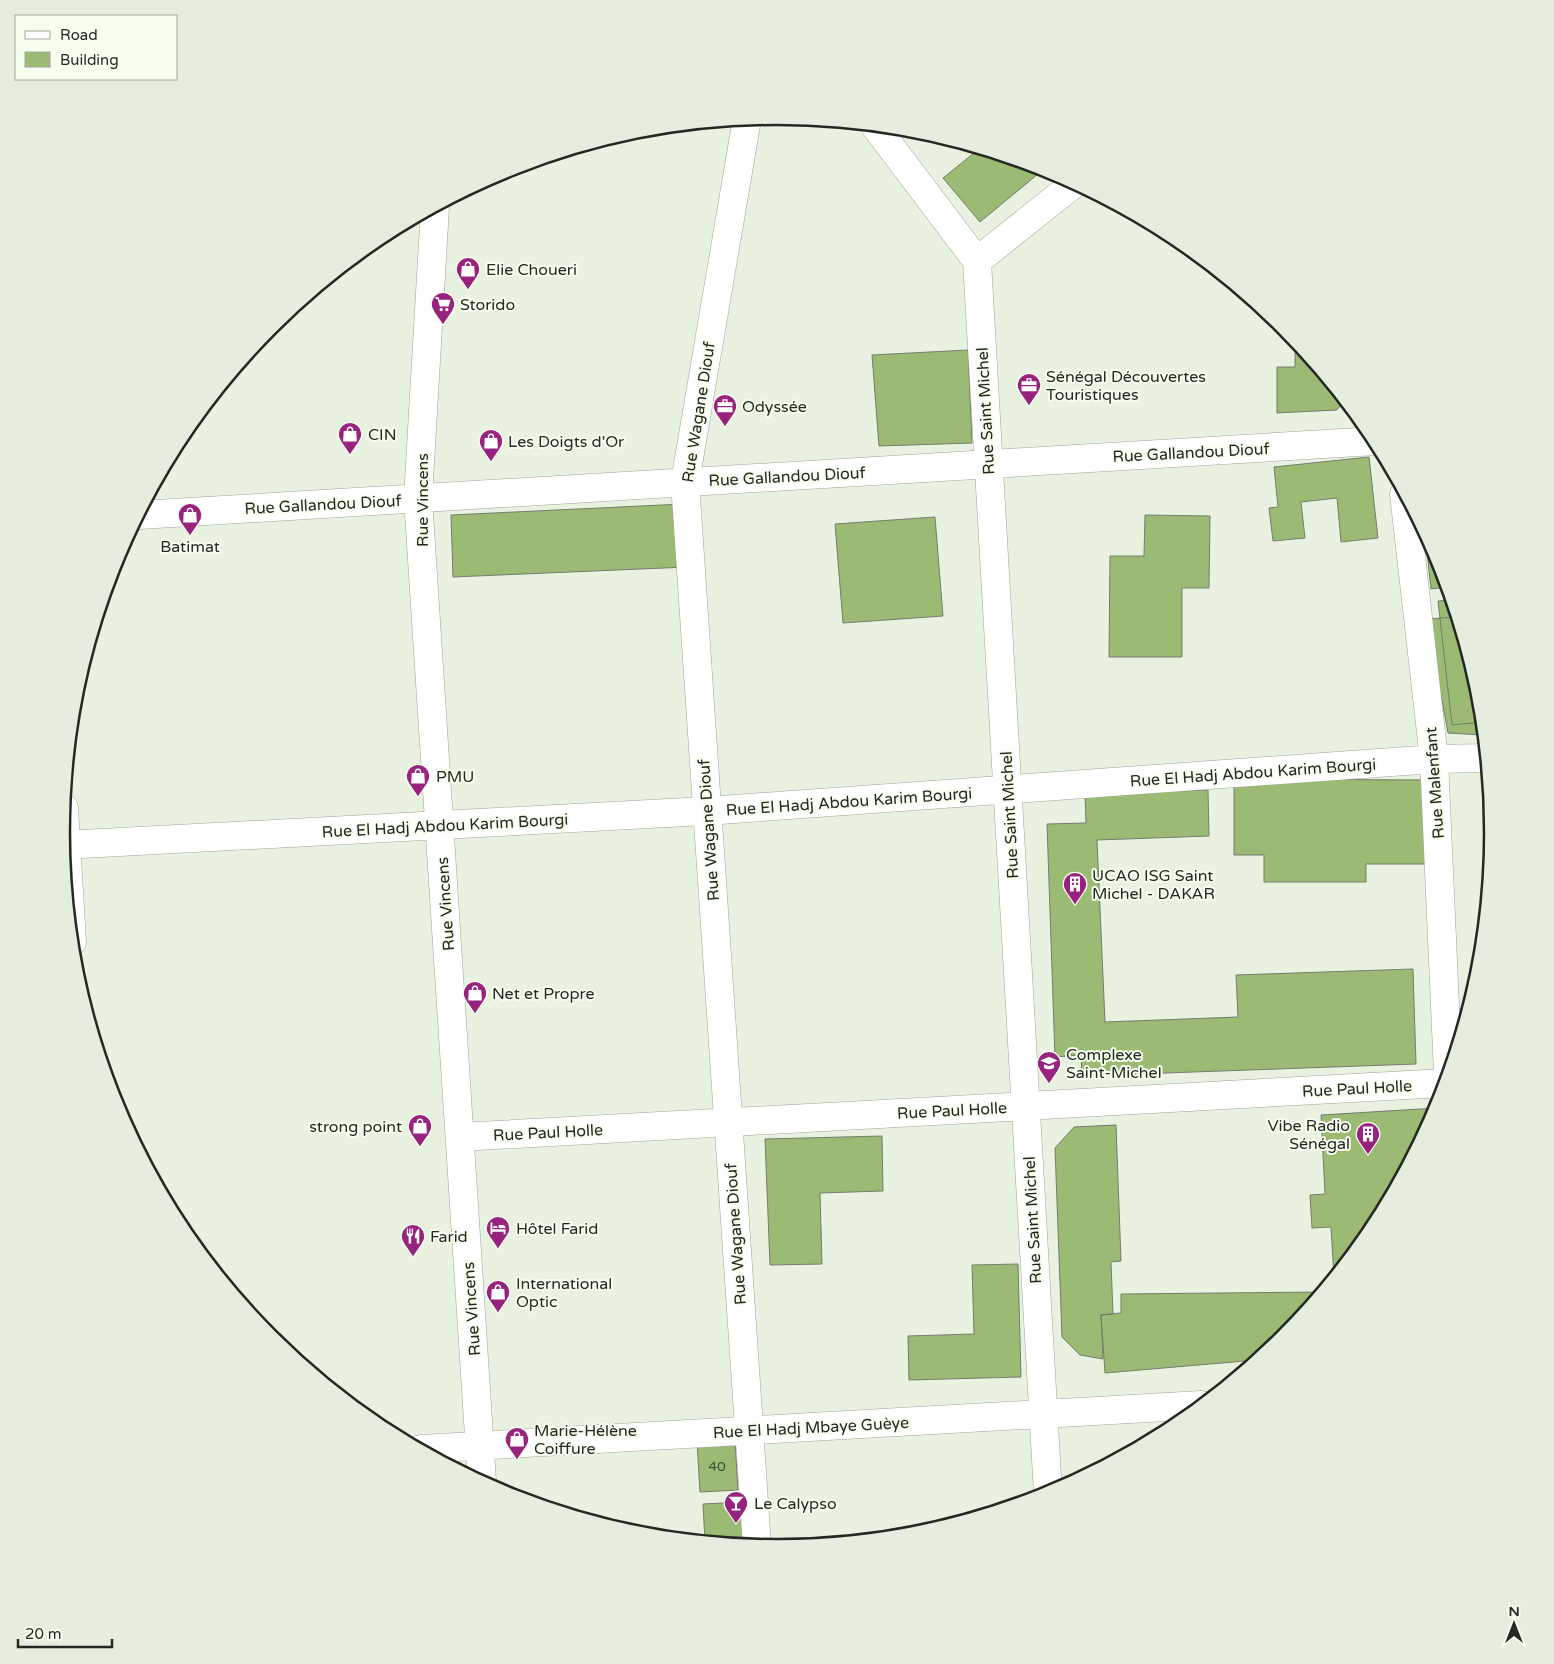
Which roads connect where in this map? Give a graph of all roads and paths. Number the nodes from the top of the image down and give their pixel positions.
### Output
1 (746, 126) edge
2 (880, 133) edge
3 (1068, 188) edge
4 (435, 214) edge
5 (977, 261) junction
6 (1366, 441) edge
7 (988, 464) junction
8 (685, 482) junction
9 (418, 498) junction
10 (1406, 509) edge
11 (145, 515) edge
12 (1480, 758) edge
13 (1434, 759) junction
14 (1008, 790) junction
15 (706, 812) junction
16 (440, 825) junction
17 (71, 845) edge
18 (1447, 1055) edge
19 (1437, 1083) edge
20 (1025, 1106) junction
21 (728, 1122) junction
22 (460, 1137) junction
23 (1190, 1406) edge
24 (1043, 1414) junction
25 (749, 1431) junction
26 (480, 1446) junction
27 (431, 1448) edge
28 (482, 1474) edge
29 (1047, 1485) edge
30 (756, 1538) edge

1 - 8 street, Rue Wagane Diouf
2 - 5 street
3 - 5 street
4 - 9 street, Rue Vincens
5 - 7 street, Rue Saint Michel
6 - 7 street, Rue Gallandou Diouf
7 - 8 street, Rue Gallandou Diouf
7 - 14 street, Rue Saint Michel
8 - 9 street, Rue Gallandou Diouf
8 - 15 street, Rue Wagane Diouf
9 - 11 street, Rue Gallandou Diouf
9 - 16 street, Rue Vincens
10 - 13 street, Rue Malenfant
12 - 13 street, Rue El Hadj Abdou Karim Bourgi
13 - 14 street, Rue El Hadj Abdou Karim Bourgi
13 - 18 street, Rue Malenfant
14 - 15 street, Rue El Hadj Abdou Karim Bourgi
14 - 20 street, Rue Saint Michel
15 - 16 street, Rue El Hadj Abdou Karim Bourgi
15 - 21 street, Rue Wagane Diouf
16 - 17 street, Rue El Hadj Abdou Karim Bourgi
16 - 22 street, Rue Vincens
19 - 20 street, Rue Paul Holle
20 - 21 street, Rue Paul Holle
20 - 24 street, Rue Saint Michel
21 - 22 street, Rue Paul Holle
21 - 25 street, Rue Wagane Diouf
22 - 26 street, Rue Vincens
23 - 24 street, Rue El Hadj Mbaye Guèye
24 - 25 street, Rue El Hadj Mbaye Guèye
24 - 29 street, Rue Saint Michel
25 - 26 street, Rue El Hadj Mbaye Guèye
25 - 30 street, Rue Wagane Diouf
26 - 27 street, Rue El Hadj Mbaye Guèye
26 - 28 street, Rue Vincens

